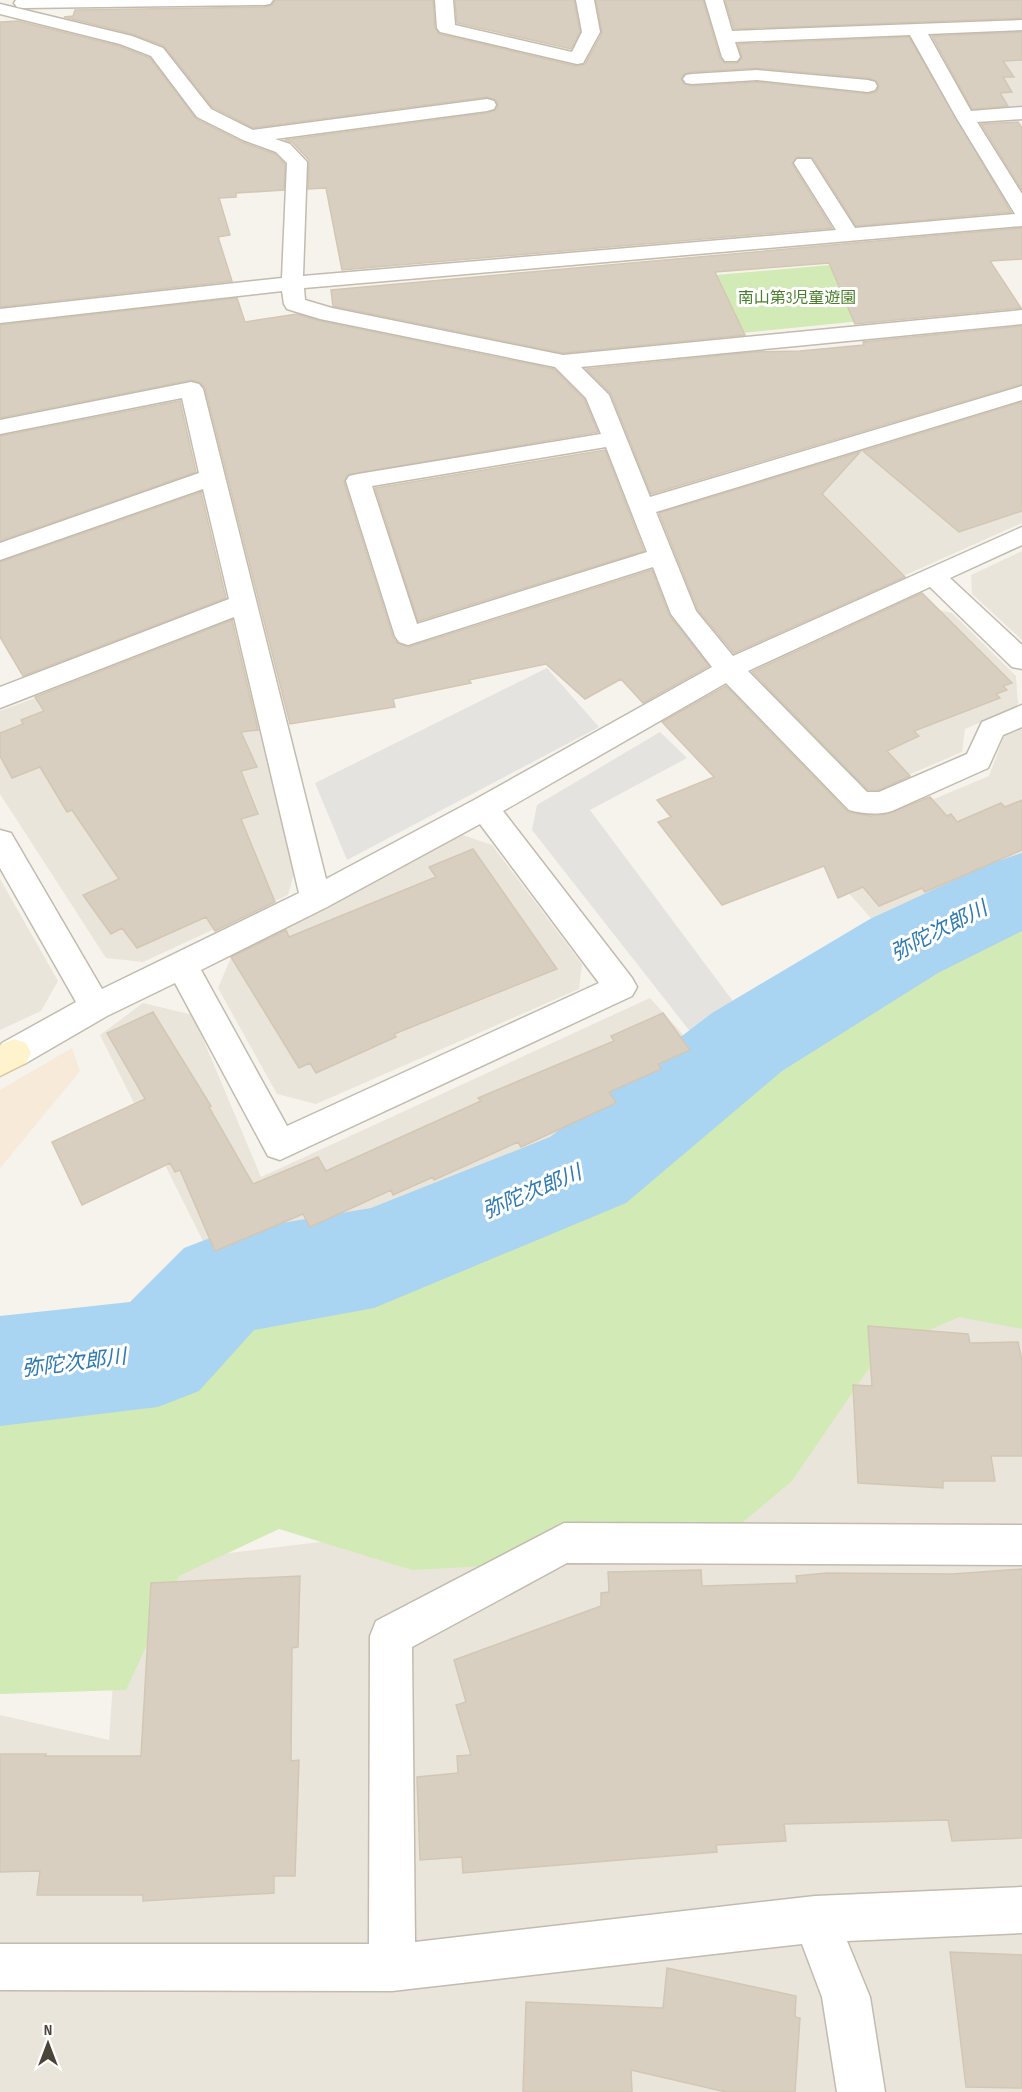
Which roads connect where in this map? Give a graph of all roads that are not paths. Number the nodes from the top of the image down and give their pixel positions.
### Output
1 (264, 0) edge
2 (444, 0) edge
3 (585, 0) edge
4 (714, 0) edge
5 (0, 5) edge
6 (0, 9) edge
7 (1022, 25) edge
8 (916, 29) junction
9 (725, 37) junction
10 (737, 76) junction
11 (693, 79) dead end
12 (868, 86) dead end
13 (487, 105) dead end
14 (1022, 113) edge
15 (965, 117) junction
16 (250, 136) junction
17 (804, 164) dead end
18 (1022, 210) edge
19 (1022, 220) edge
20 (850, 236) junction
21 (292, 283) junction
22 (0, 316) edge
23 (1022, 317) edge
24 (563, 362) junction
25 (1022, 393) edge
26 (0, 427) edge
27 (614, 439) junction
28 (212, 477) junction
29 (642, 508) junction
30 (1022, 535) edge
31 (0, 552) edge
32 (661, 556) junction
33 (933, 576) junction
34 (243, 604) junction
35 (1022, 660) edge
36 (729, 669) junction
37 (0, 698) edge
38 (1022, 715) edge
39 (484, 808) junction
40 (0, 841) edge
41 (316, 898) junction
42 (182, 966) junction
43 (96, 1007) junction
44 (7, 1058) edge
45 (1022, 1545) edge
46 (1022, 1910) edge
47 (815, 1919) junction
48 (0, 1967) edge
49 (392, 1968) junction
50 (861, 2092) edge

1 - 5 street
2 - 3 street
4 - 9 street
6 - 16 street
7 - 8 street
8 - 9 street
8 - 15 street
9 - 10 street
10 - 11 street
10 - 12 street
13 - 16 street
14 - 15 street
15 - 18 street
16 - 21 street
17 - 20 street
19 - 20 street
20 - 21 street
21 - 22 street
21 - 24 street
23 - 24 street
24 - 27 street
25 - 29 street
26 - 28 street
27 - 29 street
27 - 32 street
28 - 31 street
28 - 34 street
29 - 32 street
30 - 33 street
32 - 36 street
33 - 35 street
33 - 36 street
34 - 37 street
34 - 41 street
36 - 38 street
36 - 39 street
39 - 41 street
39 - 42 street
40 - 43 street
41 - 42 street
42 - 43 street
43 - 44 street
45 - 49 street
46 - 47 street
47 - 49 street
47 - 50 street
48 - 49 street

